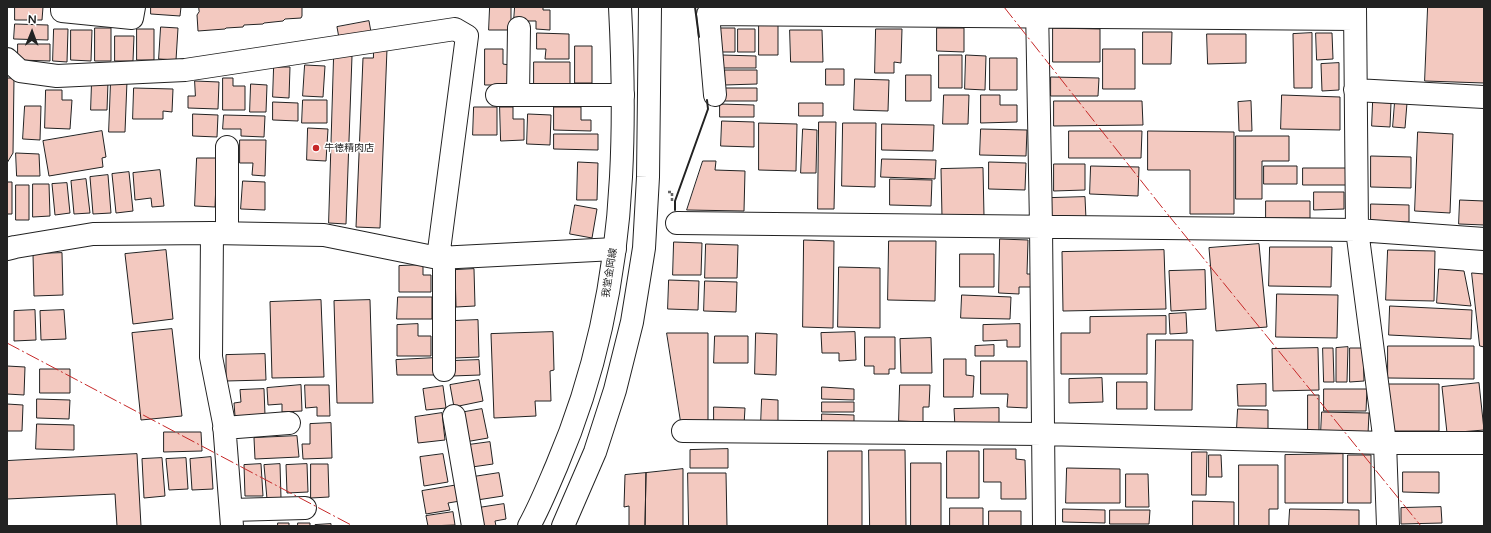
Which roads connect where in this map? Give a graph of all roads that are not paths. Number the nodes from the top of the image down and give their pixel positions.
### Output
1 (62, 7) edge
2 (134, 7) edge
3 (620, 7) edge
4 (650, 7) edge
5 (1037, 12) edge
6 (1355, 13) edge
7 (519, 28) dead end
8 (7, 59) edge
9 (1355, 90) junction
10 (623, 95) junction
11 (715, 95) dead end
12 (1484, 97) edge
13 (227, 147) dead end
14 (677, 223) dead end
15 (1041, 226) junction
16 (1357, 230) junction
17 (220, 233) junction
18 (1484, 239) edge
19 (614, 249) junction
20 (7, 250) edge
21 (441, 258) junction
22 (444, 370) dead end
23 (454, 416) dead end
24 (289, 423) dead end
25 (224, 428) junction
26 (683, 431) dead end
27 (1043, 434) junction
28 (1385, 443) junction
29 (1484, 444) edge
30 (305, 508) dead end
31 (231, 518) edge
32 (473, 526) edge
33 (529, 526) edge
34 (563, 526) edge
35 (1044, 526) edge
36 (1388, 526) edge

1 - 2 street
3 - 10 street, 我堂金岡線
4 - 34 street
5 - 6 street
5 - 11 street
5 - 15 street
6 - 9 street
7 - 10 street
8 - 21 street
9 - 12 street
9 - 16 street
10 - 19 street, 我堂金岡線
13 - 17 street
14 - 15 street
15 - 16 street
15 - 27 street
16 - 18 street
16 - 28 street
17 - 20 street
17 - 21 street
17 - 25 street
19 - 21 street
19 - 33 street, 我堂金岡線
21 - 22 street
23 - 32 street
24 - 25 street
25 - 31 street
26 - 27 street
27 - 28 street
27 - 35 street
28 - 29 street
28 - 36 street
30 - 31 street

